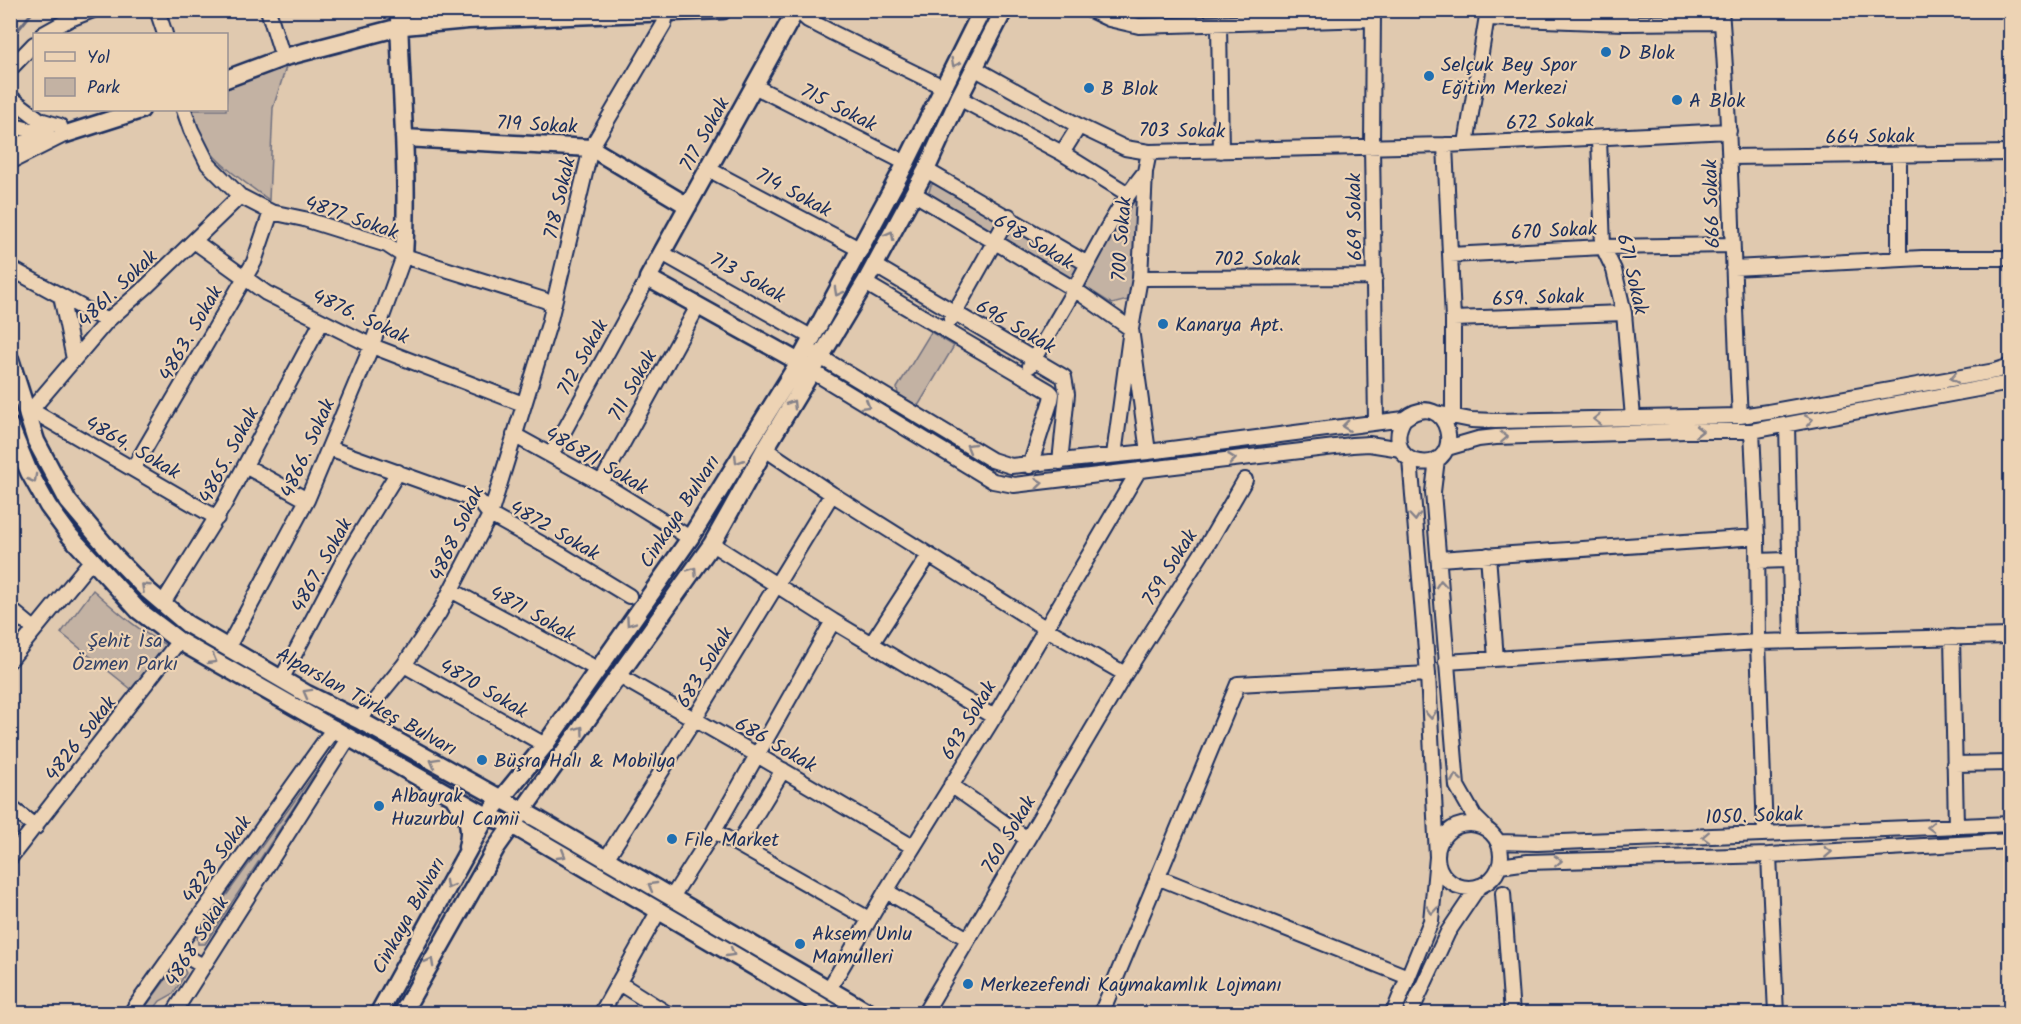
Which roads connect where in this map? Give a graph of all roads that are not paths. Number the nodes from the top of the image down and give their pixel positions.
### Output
1 (93, 10) edge
2 (157, 10) edge
3 (268, 10) edge
4 (454, 10) edge
5 (723, 10) edge
6 (797, 10) edge
7 (982, 10) edge
8 (1004, 10) edge
9 (1090, 10) edge
10 (667, 12) edge
11 (1488, 14) edge
12 (1107, 15) edge
13 (1373, 15) edge
14 (1721, 16) edge
15 (399, 18) edge
16 (1219, 24) junction
17 (45, 33) edge
18 (165, 33) edge
19 (33, 45) edge
20 (280, 48) junction
21 (228, 67) edge
22 (974, 68) junction
23 (10, 69) edge
24 (228, 78) edge
25 (754, 86) junction
26 (943, 87) junction
27 (10, 97) edge
28 (960, 98) junction
29 (107, 111) edge
30 (137, 111) edge
31 (184, 111) edge
32 (10, 125) edge
33 (1079, 126) junction
34 (63, 130) junction
35 (1729, 131) junction
36 (404, 138) junction
37 (1599, 139) junction
38 (1466, 144) junction
39 (1445, 145) junction
40 (10, 146) edge
41 (1372, 146) junction
42 (591, 148) junction
43 (1221, 151) junction
44 (1149, 152) junction
45 (1062, 153) junction
46 (2010, 153) edge
47 (1899, 155) junction
48 (1729, 157) junction
49 (10, 162) edge
50 (906, 164) junction
51 (708, 169) junction
52 (926, 170) junction
53 (1145, 172) junction
54 (913, 192) junction
55 (1128, 194) junction
56 (240, 196) junction
57 (688, 206) junction
58 (270, 212) junction
59 (1009, 216) junction
60 (994, 240) junction
61 (194, 241) junction
62 (1732, 244) junction
63 (1603, 247) junction
64 (861, 250) junction
65 (662, 253) junction
66 (1450, 255) junction
67 (404, 256) junction
68 (2010, 258) edge
69 (1899, 259) junction
70 (1086, 263) junction
71 (874, 265) junction
72 (10, 268) edge
73 (1733, 268) junction
74 (1375, 277) junction
75 (245, 278) junction
76 (648, 278) junction
77 (1140, 278) junction
78 (865, 283) junction
79 (1074, 289) junction
80 (61, 296) junction
81 (553, 305) junction
82 (698, 306) junction
83 (954, 312) junction
84 (1624, 314) junction
85 (1453, 319) junction
86 (107, 321) junction
87 (322, 321) junction
88 (1131, 328) junction
89 (945, 330) junction
90 (372, 346) junction
91 (810, 356) junction
92 (1034, 358) junction
93 (10, 359) edge
94 (74, 359) junction
95 (2010, 366) edge
96 (1025, 376) junction
97 (2010, 383) edge
98 (1983, 387) junction
99 (2010, 391) edge
100 (523, 404) junction
101 (28, 410) junction
102 (1428, 411) junction
103 (1740, 416) junction
104 (1453, 417) junction
105 (1633, 418) junction
106 (1404, 419) junction
107 (1376, 422) junction
108 (1786, 425) junction
109 (10, 426) edge
110 (1752, 431) junction
111 (514, 435) junction
112 (330, 448) junction
113 (1447, 448) junction
114 (765, 449) junction
115 (1148, 452) junction
116 (1405, 454) junction
117 (551, 455) junction
118 (1114, 455) junction
119 (1437, 459) junction
120 (1060, 462) junction
121 (245, 466) junction
122 (1030, 466) junction
123 (133, 469) junction
124 (1139, 470) junction
125 (398, 472) junction
126 (1245, 480) dead end
127 (601, 483) junction
128 (832, 494) junction
129 (307, 500) junction
130 (490, 515) junction
131 (217, 518) junction
132 (1757, 537) junction
133 (690, 538) junction
134 (712, 544) junction
135 (929, 555) junction
136 (1488, 555) junction
137 (1439, 559) junction
138 (1790, 560) junction
139 (91, 561) junction
140 (1757, 561) junction
141 (777, 585) junction
142 (451, 590) junction
143 (628, 596) dead end
144 (163, 603) junction
145 (10, 609) edge
146 (833, 621) junction
147 (1045, 628) junction
148 (34, 629) junction
149 (2010, 636) edge
150 (1952, 637) junction
151 (179, 640) junction
152 (1792, 641) junction
153 (1758, 642) junction
154 (872, 643) junction
155 (228, 647) junction
156 (1496, 659) junction
157 (10, 660) edge
158 (1446, 662) junction
159 (404, 665) junction
160 (597, 669) junction
161 (1125, 674) junction
162 (1428, 674) junction
163 (619, 676) junction
164 (282, 678) junction
165 (994, 717) junction
166 (359, 720) junction
167 (694, 720) junction
168 (334, 728) junction
169 (349, 737) junction
170 (545, 745) junction
171 (757, 755) junction
172 (2010, 763) edge
173 (1954, 764) junction
174 (783, 770) junction
175 (951, 785) junction
176 (450, 795) junction
177 (501, 799) junction
178 (10, 807) edge
179 (487, 816) junction
180 (517, 819) junction
181 (2010, 824) edge
182 (1956, 826) junction
183 (36, 827) junction
184 (1485, 827) junction
185 (714, 831) junction
186 (1765, 834) junction
187 (1028, 839) junction
188 (2010, 841) edge
189 (1499, 842) junction
190 (738, 844) junction
191 (913, 847) junction
192 (1769, 855) junction
193 (465, 856) junction
194 (1437, 857) junction
195 (10, 858) edge
196 (606, 859) junction
197 (1500, 866) junction
198 (1157, 877) junction
199 (1479, 886) junction
200 (886, 891) junction
201 (1503, 893) dead end
202 (672, 897) junction
203 (658, 912) junction
204 (869, 919) junction
205 (969, 939) junction
206 (175, 950) junction
207 (203, 966) junction
208 (1408, 977) junction
209 (619, 983) junction
210 (830, 989) junction
211 (826, 1011) edge
212 (130, 1014) edge
213 (173, 1014) edge
214 (378, 1014) edge
215 (402, 1014) edge
216 (601, 1014) edge
217 (668, 1014) edge
218 (871, 1014) edge
219 (924, 1014) edge
220 (1101, 1014) edge
221 (1393, 1014) edge
222 (1410, 1014) edge
223 (1512, 1014) edge
224 (1776, 1014) edge

1 - 17 street
2 - 18 street
3 - 20 street
4 - 15 main road
5 - 10 main road
6 - 25 main road, 717 Sokak
6 - 26 street
7 -> 26 main road, Cinkaya Bulvarı
8 - 22 main road, Cinkaya Bulvarı
9 - 12 street
10 - 15 main road
10 - 42 street, 718 Sokak
11 - 14 street
11 - 38 street
12 - 16 street
13 - 16 street
13 - 41 street, 669 Sokak
14 - 35 street, 666 Sokak
15 - 20 main road
15 - 24 main road
15 - 36 main road
16 - 43 street
19 - 23 street
20 - 21 main road
22 - 28 main road, Cinkaya Bulvarı
22 - 33 street, 703 Sokak
25 - 50 street, 715 Sokak
25 - 51 main road, 717 Sokak
26 - 50 main road, Cinkaya Bulvarı
27 - 34 street
28 - 45 street
28 - 52 main road, Cinkaya Bulvarı
29 - 34 main road
30 - 34 main road
31 - 56 street, 4877 Sokak
32 - 34 street
33 - 44 street, 703 Sokak
33 - 45 street
34 - 40 street
34 - 49 street
35 - 37 street, 672 Sokak
35 - 48 street, 666 Sokak
36 - 42 main road, 719 Sokak
36 - 67 main road
37 - 38 street, 672 Sokak
37 - 63 street, 671 Sokak
38 - 39 street, 672 Sokak
39 - 41 street, 672 Sokak
39 - 66 street
41 - 43 street, 703 Sokak
41 - 74 street, 669 Sokak
42 - 57 main road, 719 Sokak
42 - 81 street, 718 Sokak
43 - 44 street, 703 Sokak
44 - 53 street, 700 Sokak
45 - 55 street
46 - 47 street, 664 Sokak
47 - 48 street, 664 Sokak
47 - 69 street
48 - 62 street, 666 Sokak
50 - 64 main road, Cinkaya Bulvarı
51 - 57 main road, 717 Sokak
51 - 64 street, 714 Sokak
52 - 54 main road, Cinkaya Bulvarı
52 - 59 street, 698 Sokak
53 - 55 street
53 - 77 street, 700 Sokak
54 - 60 street, 698 Sokak
71 -> 54 main road, Cinkaya Bulvarı
55 - 70 street
56 - 58 street, 4877 Sokak
56 - 61 street, 4861. Sokak
57 - 65 main road, 717 Sokak
58 - 67 street, 4877 Sokak
58 - 75 street, 4863. Sokak
59 - 60 street
59 - 70 street, 698 Sokak
60 - 79 street, 698 Sokak
60 - 83 street
61 - 75 street, 4876. Sokak
61 - 86 street, 4861. Sokak
62 - 63 street, 670 Sokak
62 - 73 street, 666 Sokak
63 - 66 street, 670 Sokak
63 - 84 street, 671 Sokak
64 -> 91 main road, Cinkaya Bulvarı
65 - 76 main road, 717 Sokak
65 - 91 street, 713 Sokak
66 - 85 street
67 - 81 street, 4877 Sokak
67 - 90 street, 4866. Sokak
68 - 69 street
69 - 73 street
70 - 79 street
71 - 78 main road, Cinkaya Bulvarı
71 - 83 street, 696 Sokak
72 - 80 street
73 - 103 street, 666 Sokak
74 - 77 street, 702 Sokak
74 - 107 street, 669 Sokak
75 - 87 street, 4876. Sokak
75 - 123 street, 4863. Sokak
76 - 82 main road
76 - 117 street, 712 Sokak
77 - 88 street, 700 Sokak
78 - 89 street, 696 Sokak
78 - 91 main road, Cinkaya Bulvarı
79 - 88 street, 698 Sokak
79 - 92 street
80 - 86 street
80 - 94 street
81 - 100 street, 4868 Sokak
82 - 91 main road
82 - 127 street, 711 Sokak
83 - 89 street
83 - 92 street, 696 Sokak
84 - 85 street, 659. Sokak
84 - 105 street, 671 Sokak
85 - 104 street
86 - 94 street, 4861. Sokak
87 - 90 street, 4876. Sokak
87 - 121 street, 4865. Sokak
88 - 115 street, 700 Sokak
88 - 118 street, 700 Sokak
89 - 96 street, 696 Sokak
90 - 100 street, 4876. Sokak
90 - 112 street, 4866. Sokak
114 -> 91 main road, Cinkaya Bulvarı
122 -> 91 street
91 -> 124 street
91 -> 133 main road, Cinkaya Bulvarı
92 - 96 street
92 - 120 street, 696 Sokak
93 - 101 main road, Alparslan Türkeş Bulvarı
94 - 101 street, 4861. Sokak
95 -> 103 street
96 - 122 street, 696 Sokak
97 - 98 street
98 - 99 street
108 -> 98 street
100 - 111 street, 4868 Sokak
101 - 123 street, 4864. Sokak
144 -> 101 main road, Alparslan Türkeş Bulvarı
102 - 104 street
102 - 106 street
102 - 113 street
103 - 105 street
105 -> 104 street
106 - 107 street
106 - 116 street
107 -> 115 street
108 - 110 street
108 - 138 street
109 -> 139 main road, Alparslan Türkeş Bulvarı
113 -> 110 street
110 - 132 street
111 - 117 street, 4868/1 Sokak
111 - 130 street, 4868 Sokak
112 - 125 street, 4872 Sokak
112 - 129 street, 4866. Sokak
113 - 119 street
114 - 128 street
114 - 134 main road, Cinkaya Bulvarı
115 - 118 street
116 - 119 street
124 -> 116 street
116 -> 162 street
117 - 127 street, 4868/1 Sokak
118 - 120 street
119 - 137 street
120 - 122 street
121 - 129 street
121 - 131 street, 4865. Sokak
123 - 131 street, 4864. Sokak
124 - 147 street, 693 Sokak
125 - 130 street, 4872 Sokak
125 - 164 street, 4867. Sokak
126 - 161 street, 759 Sokak
127 - 133 street, 4868/1 Sokak
128 - 135 street
128 - 141 street, 683 Sokak
129 - 155 street, 4866. Sokak
130 - 142 street, 4868 Sokak
130 - 143 street, 4872 Sokak
131 - 144 street, 4865. Sokak
132 - 136 street
132 - 140 street
133 -> 160 main road, Cinkaya Bulvarı
134 - 141 street
163 -> 134 main road, Cinkaya Bulvarı
135 - 147 street
135 - 154 street
136 - 137 street
136 - 156 street
158 -> 137 street
138 - 140 street
138 - 152 street
139 - 148 street
139 - 151 main road, Alparslan Türkeş Bulvarı
140 - 153 street
141 - 146 street
141 - 167 street, 683 Sokak
142 - 159 street, 4868 Sokak
142 - 160 street, 4871 Sokak
144 - 155 main road, Alparslan Türkeş Bulvarı
145 - 148 street
146 - 154 street
146 - 171 street
147 - 161 street
147 - 165 street, 693 Sokak
148 - 157 street
149 - 150 street
150 - 152 street
150 - 173 street
151 -> 168 main road, Alparslan Türkeş Bulvarı
151 - 183 street, 4826 Sokak
152 - 153 street
153 - 156 street
153 - 186 street
154 - 165 street
155 - 164 main road, Alparslan Türkeş Bulvarı
156 - 158 street
184 -> 158 street
159 - 166 street, 4868 Sokak
159 - 170 street, 4870 Sokak
160 - 170 main road, Cinkaya Bulvarı
161 - 187 street, 760 Sokak
162 -> 194 street
162 - 198 street
163 - 167 street, 686 Sokak
180 -> 163 main road, Cinkaya Bulvarı
166 -> 164 main road, Alparslan Türkeş Bulvarı
165 - 175 street, 693 Sokak
177 -> 166 main road, Alparslan Türkeş Bulvarı
167 - 171 street, 686 Sokak
167 - 196 street, 683 Sokak
168 - 169 main road, Alparslan Türkeş Bulvarı
168 - 206 street, 4828 Sokak
169 - 176 main road, Alparslan Türkeş Bulvarı
169 - 207 street, 4868 Sokak
170 - 177 main road, Cinkaya Bulvarı
171 - 174 street, 686 Sokak
171 - 185 street
172 - 173 street
173 - 182 street
174 - 190 street
174 - 191 street, 686 Sokak
175 - 187 street
175 - 191 street, 693 Sokak
176 - 179 main road, Alparslan Türkeş Bulvarı
176 - 193 main road
177 - 179 main road, Cinkaya Bulvarı
177 - 180 main road, Alparslan Türkeş Bulvarı
178 - 183 street
179 - 180 main road, Alparslan Türkeş Bulvarı
179 - 193 main road, Cinkaya Bulvarı
180 - 196 main road, Alparslan Türkeş Bulvarı
180 -> 203 main road, Alparslan Türkeş Bulvarı
215 -> 180 main road, Cinkaya Bulvarı
181 - 182 street, 1050. Sokak
182 -> 186 street, 1050. Sokak
183 - 195 street, 4826 Sokak
184 - 189 street
184 - 194 street
185 - 190 street
185 - 202 street
186 -> 189 street, 1050. Sokak
187 - 205 street, 760 Sokak
192 -> 188 street, 1050. Sokak
189 - 197 street
190 - 204 street
191 - 200 street, 693 Sokak
197 -> 192 street, 1050. Sokak
192 - 224 street
193 -> 214 main road, Cinkaya Bulvarı
194 - 199 street
194 -> 208 street
202 -> 196 main road, Alparslan Türkeş Bulvarı
197 - 199 street
198 - 208 street
198 - 220 street
199 - 222 street
200 - 204 street, 693 Sokak
200 - 205 street
201 - 223 street
202 - 210 main road, Alparslan Türkeş Bulvarı
203 - 209 street
203 -> 211 main road, Alparslan Türkeş Bulvarı
204 - 210 street, 693 Sokak
205 - 219 street, 760 Sokak
206 - 207 street
206 - 212 street, 4828 Sokak
207 - 213 street, 4868 Sokak
208 - 221 street
209 - 216 street
209 - 217 street
210 - 218 main road, Alparslan Türkeş Bulvarı

